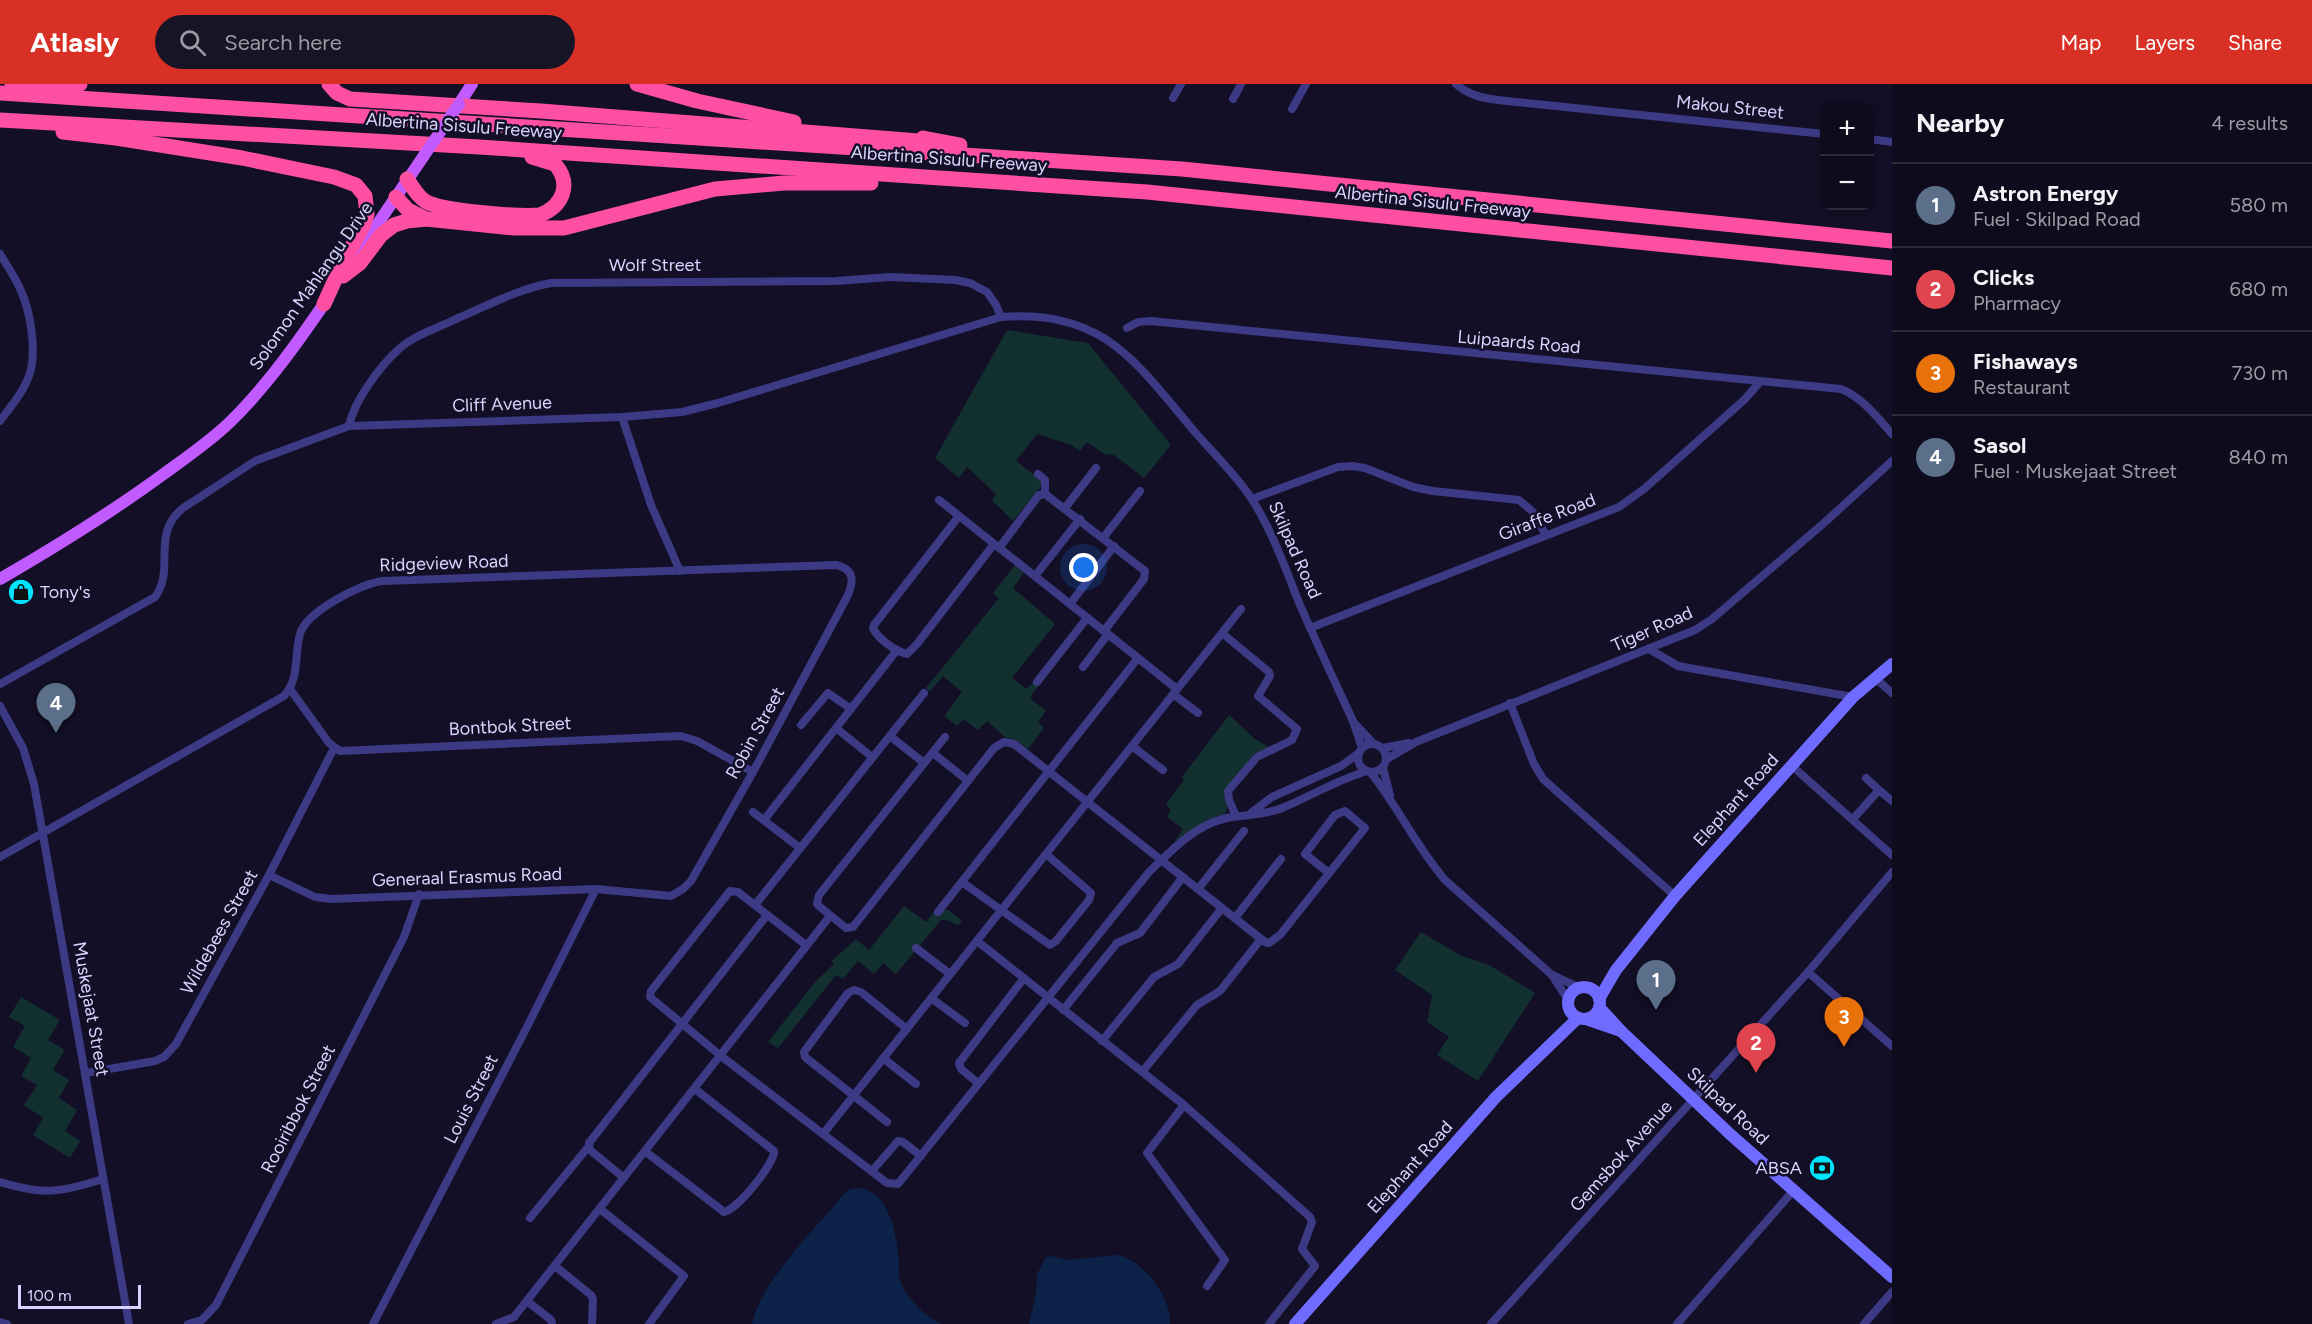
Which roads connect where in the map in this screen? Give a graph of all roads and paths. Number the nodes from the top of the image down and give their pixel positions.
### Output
1 (80, 84) edge
2 (330, 84) edge
3 (472, 84) edge
4 (637, 84) edge
5 (1181, 84) edge
6 (1241, 84) edge
7 (1306, 84) edge
8 (1456, 84) edge
9 (0, 85) edge
10 (0, 93) edge
11 (1173, 98) dead end
12 (1233, 99) dead end
13 (1292, 109) dead end
14 (0, 120) edge
15 (0, 126) edge
16 (180, 128) junction
17 (1820, 134) edge
18 (1874, 140) edge
19 (1892, 142) edge
20 (960, 145) junction
21 (1182, 168) junction
22 (409, 176) junction
23 (967, 180) junction
24 (396, 197) junction
25 (426, 219) junction
26 (1892, 242) edge
27 (0, 255) edge
28 (1892, 268) edge
29 (343, 276) junction
30 (324, 304) junction
31 (1001, 317) junction
32 (1127, 328) dead end
33 (1101, 335) joint
34 (1760, 382) junction
35 (622, 417) junction
36 (0, 421) edge
37 (349, 426) junction
38 (1892, 434) edge
39 (1892, 461) edge
40 (1096, 468) dead end
41 (1038, 474) dead end
42 (1140, 491) dead end
43 (1045, 494) junction
44 (1252, 499) junction
45 (939, 500) dead end
46 (1065, 508) junction
47 (959, 516) junction
48 (1080, 519) junction
49 (1546, 535) junction
50 (1103, 538) junction
51 (997, 546) junction
52 (1114, 546) junction
53 (680, 571) junction
54 (852, 575) joint
55 (1035, 576) junction
56 (0, 579) edge
57 (1070, 604) junction
58 (1241, 609) dead end
59 (1087, 618) junction
60 (1310, 628) junction
61 (1106, 633) junction
62 (1222, 633) junction
63 (1649, 649) junction
64 (897, 650) junction
65 (1138, 658) junction
66 (1892, 664) edge
67 (1083, 667) dead end
68 (1875, 678) junction
69 (1037, 682) dead end
70 (0, 684) edge
71 (290, 690) junction
72 (1175, 692) junction
73 (924, 693) dead end
74 (1892, 693) edge
75 (1852, 697) junction
76 (1510, 703) junction
77 (0, 706) edge
78 (851, 709) junction
79 (1198, 713) dead end
80 (1353, 721) junction
81 (801, 725) dead end
82 (836, 728) junction
83 (890, 736) junction
84 (945, 737) dead end
85 (1416, 742) junction
86 (1373, 744) junction
87 (1132, 746) junction
88 (334, 748) junction
89 (1383, 748) junction
90 (1360, 751) junction
91 (933, 753) junction
92 (873, 757) junction
93 (1387, 759) junction
94 (924, 763) junction
95 (1791, 765) junction
96 (1383, 768) junction
97 (1163, 770) dead end
98 (753, 772) junction
99 (1050, 772) junction
100 (1369, 772) junction
101 (1866, 778) dead end
102 (968, 781) junction
103 (1879, 790) junction
104 (1391, 798) junction
105 (1892, 801) edge
106 (1088, 802) junction
107 (753, 812) dead end
108 (1251, 813) junction
109 (1236, 816) junction
110 (1853, 819) junction
111 (764, 820) junction
112 (1244, 831) dead end
113 (43, 832) junction
114 (800, 848) junction
115 (1046, 855) junction
116 (1892, 855) edge
117 (0, 857) edge
118 (1281, 859) dead end
119 (1162, 860) junction
120 (1892, 872) edge
121 (1329, 873) junction
122 (269, 874) junction
123 (1184, 877) junction
124 (962, 882) junction
125 (596, 889) junction
126 (1198, 889) junction
127 (419, 894) junction
128 (671, 896) joint
129 (1676, 896) junction
130 (755, 905) junction
131 (1222, 908) junction
132 (1002, 909) junction
133 (938, 912) dead end
134 (767, 915) junction
135 (830, 916) junction
136 (1235, 918) junction
137 (1261, 939) junction
138 (976, 941) junction
139 (806, 945) junction
140 (916, 948) dead end
141 (1616, 970) junction
142 (1808, 972) junction
143 (950, 974) junction
144 (1552, 975) junction
145 (1024, 978) junction
146 (1584, 988) junction
147 (1048, 997) junction
148 (932, 998) junction
149 (1599, 1003) junction
150 (1063, 1010) junction
151 (1576, 1012) junction
152 (965, 1023) dead end
153 (682, 1025) junction
154 (907, 1029) junction
155 (1621, 1031) junction
156 (1102, 1041) junction
157 (1892, 1046) edge
158 (721, 1056) junction
159 (883, 1058) junction
160 (1142, 1072) junction
161 (86, 1073) junction
162 (978, 1083) junction
163 (916, 1084) dead end
164 (695, 1089) junction
165 (854, 1095) junction
166 (1695, 1099) junction
167 (1184, 1105) junction
168 (887, 1122) dead end
169 (823, 1134) junction
170 (589, 1146) junction
171 (646, 1152) junction
172 (921, 1156) junction
173 (872, 1172) junction
174 (624, 1178) junction
175 (103, 1179) junction
176 (0, 1182) edge
177 (1793, 1191) junction
178 (600, 1209) junction
179 (530, 1218) dead end
180 (555, 1266) junction
181 (1892, 1277) edge
182 (1207, 1286) dead end
183 (1892, 1292) edge
184 (527, 1301) junction
185 (0, 1322) edge
186 (7, 1324) edge
187 (129, 1324) edge
188 (188, 1324) edge
189 (373, 1324) edge
190 (496, 1324) edge
191 (552, 1324) edge
192 (591, 1324) edge
193 (649, 1324) edge
194 (1269, 1324) edge
195 (1295, 1324) edge
196 (1491, 1324) edge
197 (1677, 1324) edge
198 (1864, 1324) edge

1 - 9 highway
2 - 20 highway
3 - 22 main road, Solomon Mahlangu Drive, bridge
4 - 20 highway
5 - 11 street
6 - 12 street
7 - 13 street
8 - 17 street, Makou Street
10 - 21 highway, Albertina Sisulu Freeway
14 - 16 highway, Albertina Sisulu Freeway
15 - 30 highway
16 - 22 highway
16 - 23 highway, Albertina Sisulu Freeway
18 - 19 street
20 - 21 highway
21 - 26 highway, Albertina Sisulu Freeway
22 - 24 main road, Solomon Mahlangu Drive
23 - 25 highway
23 - 28 highway, Albertina Sisulu Freeway
24 - 25 highway
24 - 29 main road, Solomon Mahlangu Drive
25 - 29 highway
27 - 36 street
29 - 30 main road, Solomon Mahlangu Drive
30 - 56 main road, Solomon Mahlangu Drive
31 - 33 street, Cliff Avenue
31 - 35 street, Cliff Avenue
31 - 37 street, Wolf Street
32 - 34 street, Luipaards Road
33 - 44 street, Skilpad Road
34 - 38 street, Luipaards Road
34 - 49 street, Giraffe Road
35 - 37 street, Cliff Avenue
35 - 53 street
37 - 70 street, Cliff Avenue
39 - 63 street, Tiger Road
40 - 46 street
41 - 43 street
42 - 50 street
43 - 46 street
43 - 51 street
44 - 49 street
44 - 60 street, Skilpad Road
45 - 47 street
46 - 48 street
47 - 51 street
47 - 64 street
48 - 50 street
48 - 55 street
49 - 60 street, Giraffe Road
50 - 52 street
51 - 55 street
51 - 64 street
52 - 57 street
52 - 61 street
53 - 54 street, Ridgeview Road
53 - 71 street, Ridgeview Road
54 - 98 street, Robin Street
55 - 57 street
57 - 59 street
58 - 62 street
59 - 61 street
59 - 69 street
60 - 80 street, Skilpad Road
61 - 65 street
61 - 67 street
62 - 72 street
62 - 109 street
63 - 75 street
63 - 76 street, Tiger Road
64 - 78 street
65 - 72 street
65 - 99 street
66 - 68 street, Elephant Road
68 - 74 street
68 - 75 street, Elephant Road
71 - 88 street
71 - 113 street
72 - 79 street
72 - 87 street
73 - 83 street
75 - 95 street, Elephant Road
76 - 85 street, Tiger Road
76 - 129 street
77 - 113 street, Muskejaat Street
78 - 81 street
78 - 82 street
80 - 86 street, Skilpad Road
80 - 90 street, Skilpad Road
82 - 92 street
82 - 111 street
83 - 92 street
83 - 94 street
84 - 91 street
85 - 89 street, Tiger Road
85 - 93 street, Tiger Road
86 - 89 street
86 - 90 street
87 - 97 street
87 - 106 street
88 - 98 street, Bontbok Street
88 - 122 street, Wildebees Street
89 - 93 street
90 - 100 street
90 - 108 street
91 - 94 street
91 - 102 street
92 - 114 street
93 - 96 street
94 - 135 street
95 - 110 street
95 - 129 street, Elephant Road
96 - 100 street
96 - 104 street
98 - 128 street, Robin Street
99 - 102 street
99 - 106 street
99 - 124 street
100 - 104 street
100 - 108 street
101 - 103 street
102 - 135 street
103 - 105 street
103 - 110 street
104 - 144 street
106 - 115 street
106 - 119 street
107 - 111 street
108 - 109 street
109 - 119 street
110 - 116 street
111 - 114 street
112 - 126 street
113 - 117 street
113 - 161 street, Muskejaat Street
114 - 130 street
115 - 132 street
115 - 132 street
118 - 136 street
119 - 123 street
119 - 147 street
120 - 142 street, Gemsbok Avenue
121 - 121 street
121 - 137 street
122 - 127 street, Generaal Erasmus Road
122 - 161 street, Wildebees Street
123 - 126 street
123 - 150 street
124 - 132 street
124 - 133 street
125 - 127 street, Generaal Erasmus Road
125 - 128 street, Generaal Erasmus Road
125 - 189 street, Louis Street
126 - 131 street
127 - 188 street, Rooiribbok Street
129 - 141 street, Elephant Road
130 - 134 street
130 - 153 street
131 - 136 street
131 - 156 street
132 - 138 street
134 - 139 street
134 - 153 street
135 - 139 street
136 - 137 street
137 - 160 street
138 - 143 street
138 - 145 street
139 - 158 street
140 - 143 street
141 - 146 street, Elephant Road
141 - 149 street, Elephant Road
142 - 157 street
142 - 166 street, Gemsbok Avenue
143 - 148 street
144 - 146 street
144 - 151 street
145 - 147 street
145 - 162 street
146 - 149 street
146 - 151 street
147 - 150 street
147 - 162 street
148 - 152 street
148 - 154 street
149 - 151 street
149 - 155 street, Skilpad Road
150 - 156 street
151 - 155 street, Skilpad Road
151 - 195 street, Elephant Road
153 - 158 street
153 - 170 street
154 - 159 street
154 - 165 street
155 - 166 street, Skilpad Road
156 - 160 street
158 - 164 street
158 - 169 street
159 - 163 street
159 - 165 street
160 - 167 street
161 - 175 street, Muskejaat Street
162 - 172 street
164 - 171 street
164 - 171 street
165 - 168 street
165 - 169 street
166 - 177 street, Skilpad Road
166 - 196 street, Gemsbok Avenue
167 - 182 street
167 - 194 street
169 - 173 street
170 - 174 street
170 - 179 street
171 - 174 street
172 - 173 street
172 - 173 street
174 - 178 street
175 - 176 street
175 - 187 street, Muskejaat Street
177 - 181 street, Skilpad Road
177 - 197 street
178 - 180 street
178 - 193 street
180 - 184 street
180 - 192 street
183 - 198 street
184 - 190 street
184 - 191 street
185 - 186 street

